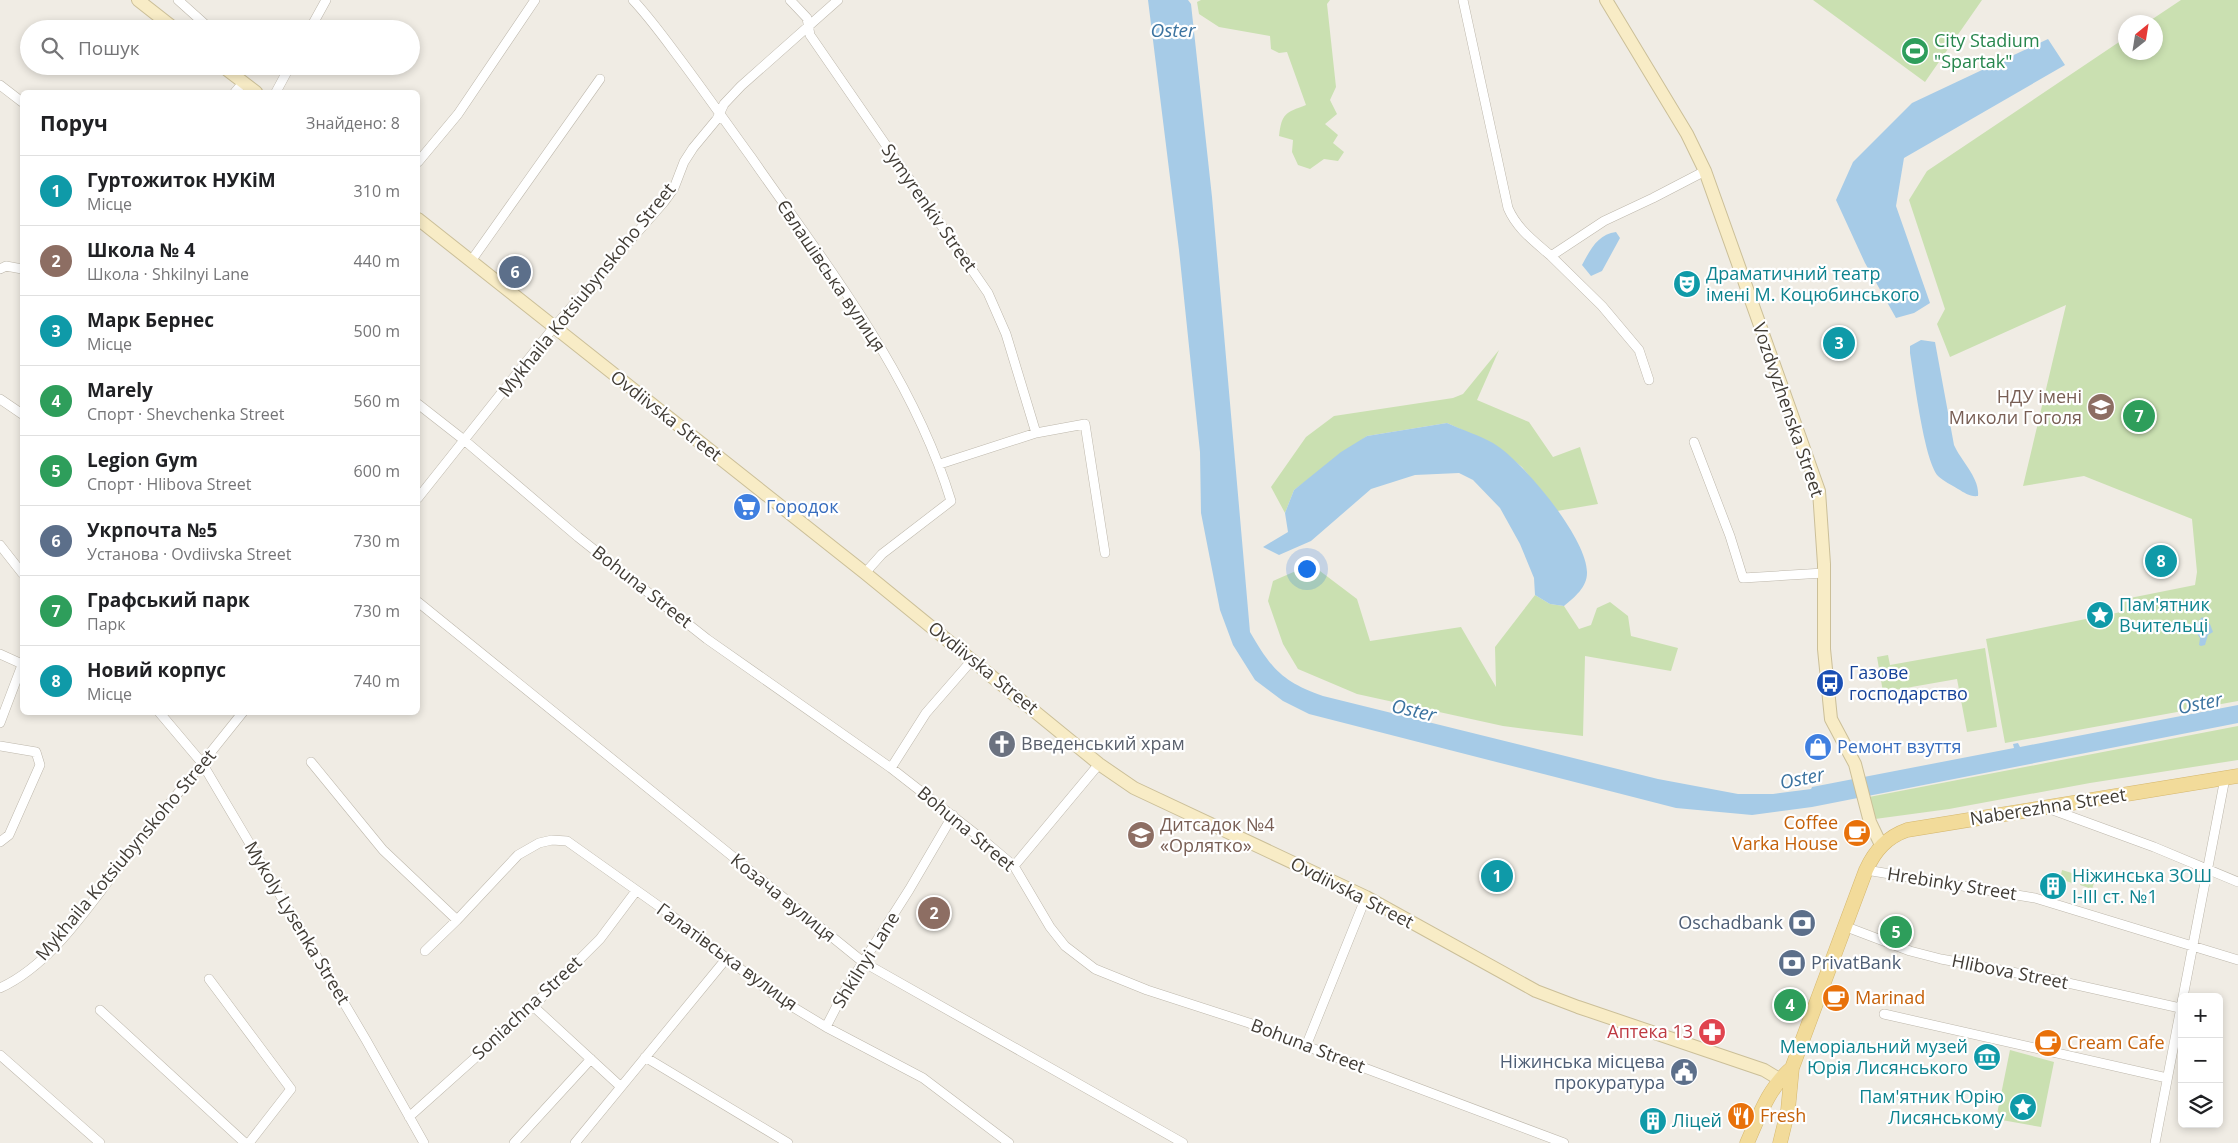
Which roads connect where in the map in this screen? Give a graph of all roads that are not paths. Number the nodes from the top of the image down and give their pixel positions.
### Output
1 (178, 0) edge
2 (326, 0) edge
3 (535, 0) edge
4 (633, 0) edge
5 (790, 0) edge
6 (838, 0) edge
7 (1463, 0) edge
8 (1606, 0) edge
9 (146, 2) edge
10 (165, 20) edge
11 (200, 20) edge
12 (315, 20) edge
13 (809, 26) junction
14 (229, 75) edge
15 (285, 75) edge
16 (600, 79) dead end
17 (0, 85) edge
18 (239, 88) edge
19 (277, 90) edge
20 (20, 100) edge
21 (720, 114) junction
22 (420, 160) edge
23 (1705, 171) junction
24 (420, 221) edge
25 (1551, 256) junction
26 (471, 261) junction
27 (2, 265) edge
28 (20, 270) edge
29 (554, 327) junction
30 (1649, 380) dead end
31 (0, 399) edge
32 (420, 406) edge
33 (20, 413) edge
34 (1036, 433) junction
35 (464, 440) junction
36 (1694, 442) dead end
37 (940, 464) junction
38 (420, 495) edge
39 (0, 545) edge
40 (1105, 553) dead end
41 (20, 570) edge
42 (865, 573) junction
43 (1824, 574) junction
44 (420, 604) edge
45 (0, 654) edge
46 (973, 660) junction
47 (20, 663) edge
48 (20, 669) edge
49 (162, 715) edge
50 (242, 715) edge
51 (0, 723) edge
52 (0, 746) edge
53 (311, 762) dead end
54 (202, 763) junction
55 (1099, 764) junction
56 (891, 768) junction
57 (2232, 777) edge
58 (2045, 807) junction
59 (953, 815) junction
60 (0, 842) edge
61 (1881, 846) junction
62 (1868, 865) junction
63 (1014, 866) junction
64 (2207, 870) junction
65 (2238, 882) edge
66 (636, 891) junction
67 (1366, 897) junction
68 (458, 920) junction
69 (1844, 926) junction
70 (2192, 946) junction
71 (425, 951) dead end
72 (726, 959) junction
73 (2238, 960) edge
74 (863, 962) junction
75 (209, 979) dead end
76 (0, 988) edge
77 (2183, 993) edge
78 (533, 1006) junction
79 (2178, 1008) edge
80 (100, 1010) dead end
81 (1884, 1014) dead end
82 (2178, 1019) edge
83 (826, 1027) junction
84 (1306, 1046) junction
85 (0, 1055) edge
86 (644, 1057) junction
87 (591, 1059) junction
88 (1792, 1068) junction
89 (2167, 1078) junction
90 (1779, 1079) junction
91 (1792, 1085) junction
92 (620, 1086) junction
93 (409, 1117) junction
94 (100, 1143) edge
95 (245, 1143) edge
96 (249, 1143) edge
97 (424, 1143) edge
98 (514, 1143) edge
99 (575, 1143) edge
100 (788, 1143) edge
101 (1008, 1143) edge
102 (1183, 1143) edge
103 (1564, 1143) edge
104 (1747, 1143) edge
105 (1780, 1143) edge
106 (2155, 1143) edge

1 - 11 street
2 - 12 street
3 - 22 street
4 - 21 street, Євлашівська вулиця
5 - 13 street, Symyrenkiv Street
6 - 13 street, Mykhaila Kotsiubynskoho Street
7 - 25 street
8 - 23 main road, Vozdvyzhenska Street
9 - 10 main road
13 - 21 street, Mykhaila Kotsiubynskoho Street
13 - 34 street, Symyrenkiv Street
14 - 18 main road
15 - 19 street
16 - 26 street
17 - 20 street
21 - 29 street, Mykhaila Kotsiubynskoho Street
21 - 37 street, Євлашівська вулиця
23 - 25 street
23 - 43 main road, Vozdvyzhenska Street
24 - 26 main road, Ovdiivska Street
25 - 30 street
26 - 29 main road, Ovdiivska Street
27 - 28 street
29 - 35 street, Mykhaila Kotsiubynskoho Street
29 - 42 main road, Ovdiivska Street
31 - 33 street
32 - 35 street, Bohuna Street
34 - 37 street
34 - 40 street
35 - 38 street, Mykhaila Kotsiubynskoho Street
35 - 56 street, Bohuna Street
36 - 43 street
37 - 42 street, Євлашівська вулиця
39 - 41 street
42 - 46 main road, Ovdiivska Street
43 - 61 main road, Vozdvyzhenska Street
44 - 74 street, Козача вулиця
45 - 47 street
46 - 55 main road, Ovdiivska Street
46 - 56 street
48 - 51 street
49 - 54 street, Mykoly Lysenka Street
50 - 54 street, Mykhaila Kotsiubynskoho Street
52 - 60 street
53 - 68 street
54 - 76 street, Mykhaila Kotsiubynskoho Street
54 - 93 street, Mykoly Lysenka Street
55 - 63 street
55 - 67 main road, Ovdiivska Street
56 - 59 street, Bohuna Street
57 - 58 main road, Naberezhna Street
57 - 64 street
58 - 61 main road, Naberezhna Street
58 - 64 street
59 - 63 street, Bohuna Street
59 - 74 street, Shkilnyi Lane
61 - 62 main road, Naberezhna Street
62 - 69 main road, Naberezhna Street
62 - 70 street, Hrebinky Street
63 - 84 street, Bohuna Street
64 - 65 street
64 - 70 street
66 - 68 street, Галатівська вулиця
66 - 72 street, Галатівська вулиця
66 - 78 street, Soniachna Street
67 - 84 street
67 - 90 main road, Ovdiivska Street
68 - 71 street, Галатівська вулиця
69 - 79 street, Hlibova Street
69 - 88 main road, Naberezhna Street
70 - 73 street, Hrebinky Street
70 - 77 street
72 - 83 street, Галатівська вулиця
72 - 86 street
74 - 83 street, Shkilnyi Lane
74 - 102 street, Козача вулиця
75 - 96 street
78 - 87 street
78 - 93 street, Soniachna Street
80 - 95 street
81 - 89 street
82 - 89 street
83 - 101 street, Галатівська вулиця
84 - 103 street, Bohuna Street
85 - 94 street
86 - 92 street
86 - 100 street
87 - 92 street
87 - 98 street
88 - 90 main road
88 - 91 main road
89 - 106 street
90 - 91 main road
90 - 104 main road
91 - 105 main road
92 - 99 street
93 - 97 street, Mykoly Lysenka Street

